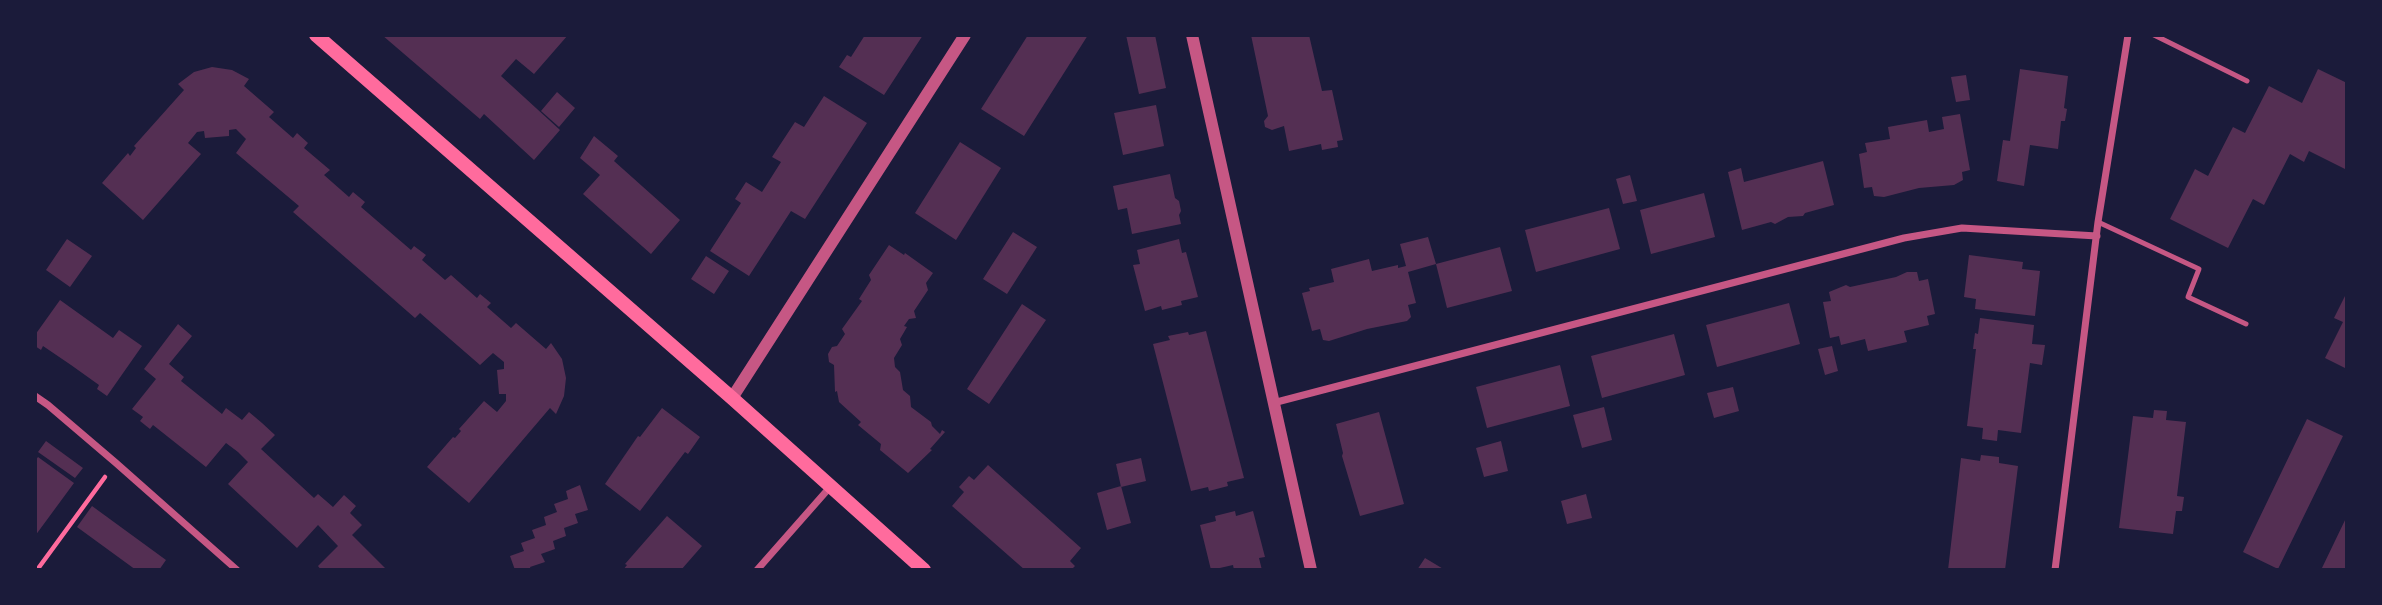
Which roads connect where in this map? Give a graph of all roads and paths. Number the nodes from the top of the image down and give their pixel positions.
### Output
1 (316, 35) edge
2 (964, 35) edge
3 (1192, 35) edge
4 (2128, 35) edge
5 (2154, 35) edge
6 (2247, 81) dead end
7 (2098, 222) junction
8 (2097, 236) junction
9 (2246, 324) dead end
10 (35, 396) edge
11 (732, 398) junction
12 (1273, 403) junction
13 (116, 463) junction
14 (832, 486) junction
15 (37, 570) edge
16 (237, 570) edge
17 (757, 570) edge
18 (924, 570) edge
19 (1311, 570) edge
20 (2055, 570) edge

1 - 11 main road
2 - 11 street
3 - 12 street
4 - 7 street
5 - 6 lane
7 - 8 street
7 - 9 lane
8 - 12 street
8 - 20 street
10 - 13 street
11 - 14 main road
12 - 19 street
13 - 15 path
13 - 16 street
14 - 17 street
14 - 18 main road

